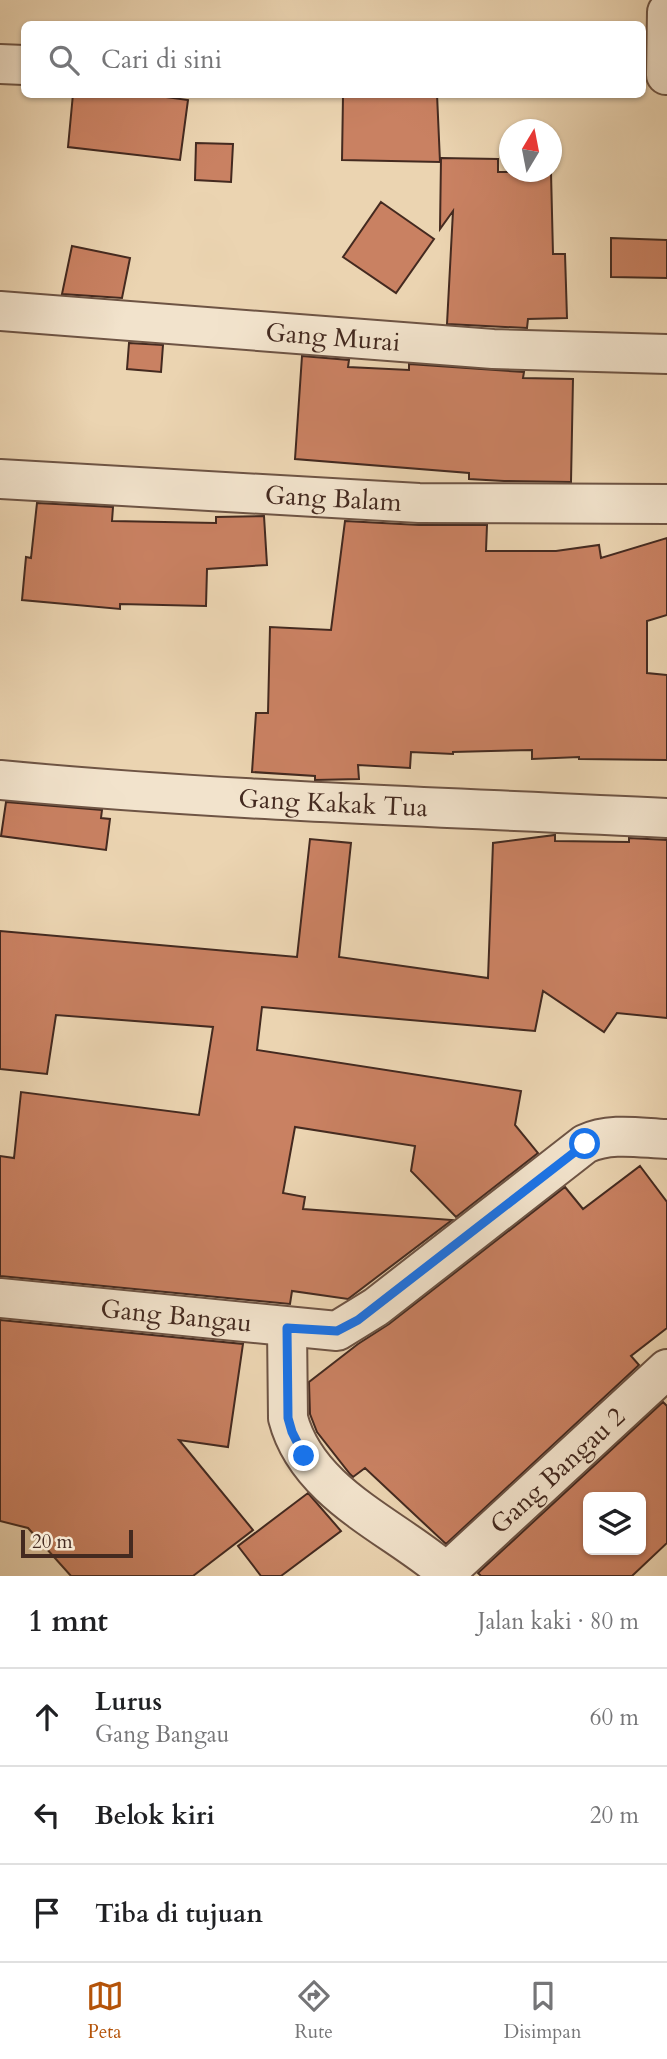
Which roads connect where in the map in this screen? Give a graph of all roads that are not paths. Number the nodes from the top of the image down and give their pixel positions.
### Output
1 (667, 12) edge
2 (0, 64) edge
3 (21, 65) edge
4 (658, 75) edge
5 (0, 311) edge
6 (667, 354) edge
7 (0, 479) edge
8 (667, 504) edge
9 (0, 780) edge
10 (667, 818) edge
11 (667, 1139) edge
12 (0, 1298) edge
13 (287, 1328) junction
14 (667, 1369) edge
15 (449, 1574) edge

1 - 4 street
2 - 3 street
5 - 6 street, Gang Murai
7 - 8 street, Gang Balam
9 - 10 street, Gang Kakak Tua
11 - 13 street, Gang Bangau
12 - 13 street, Gang Bangau
13 - 15 street
14 - 15 street, Gang Bangau 2

